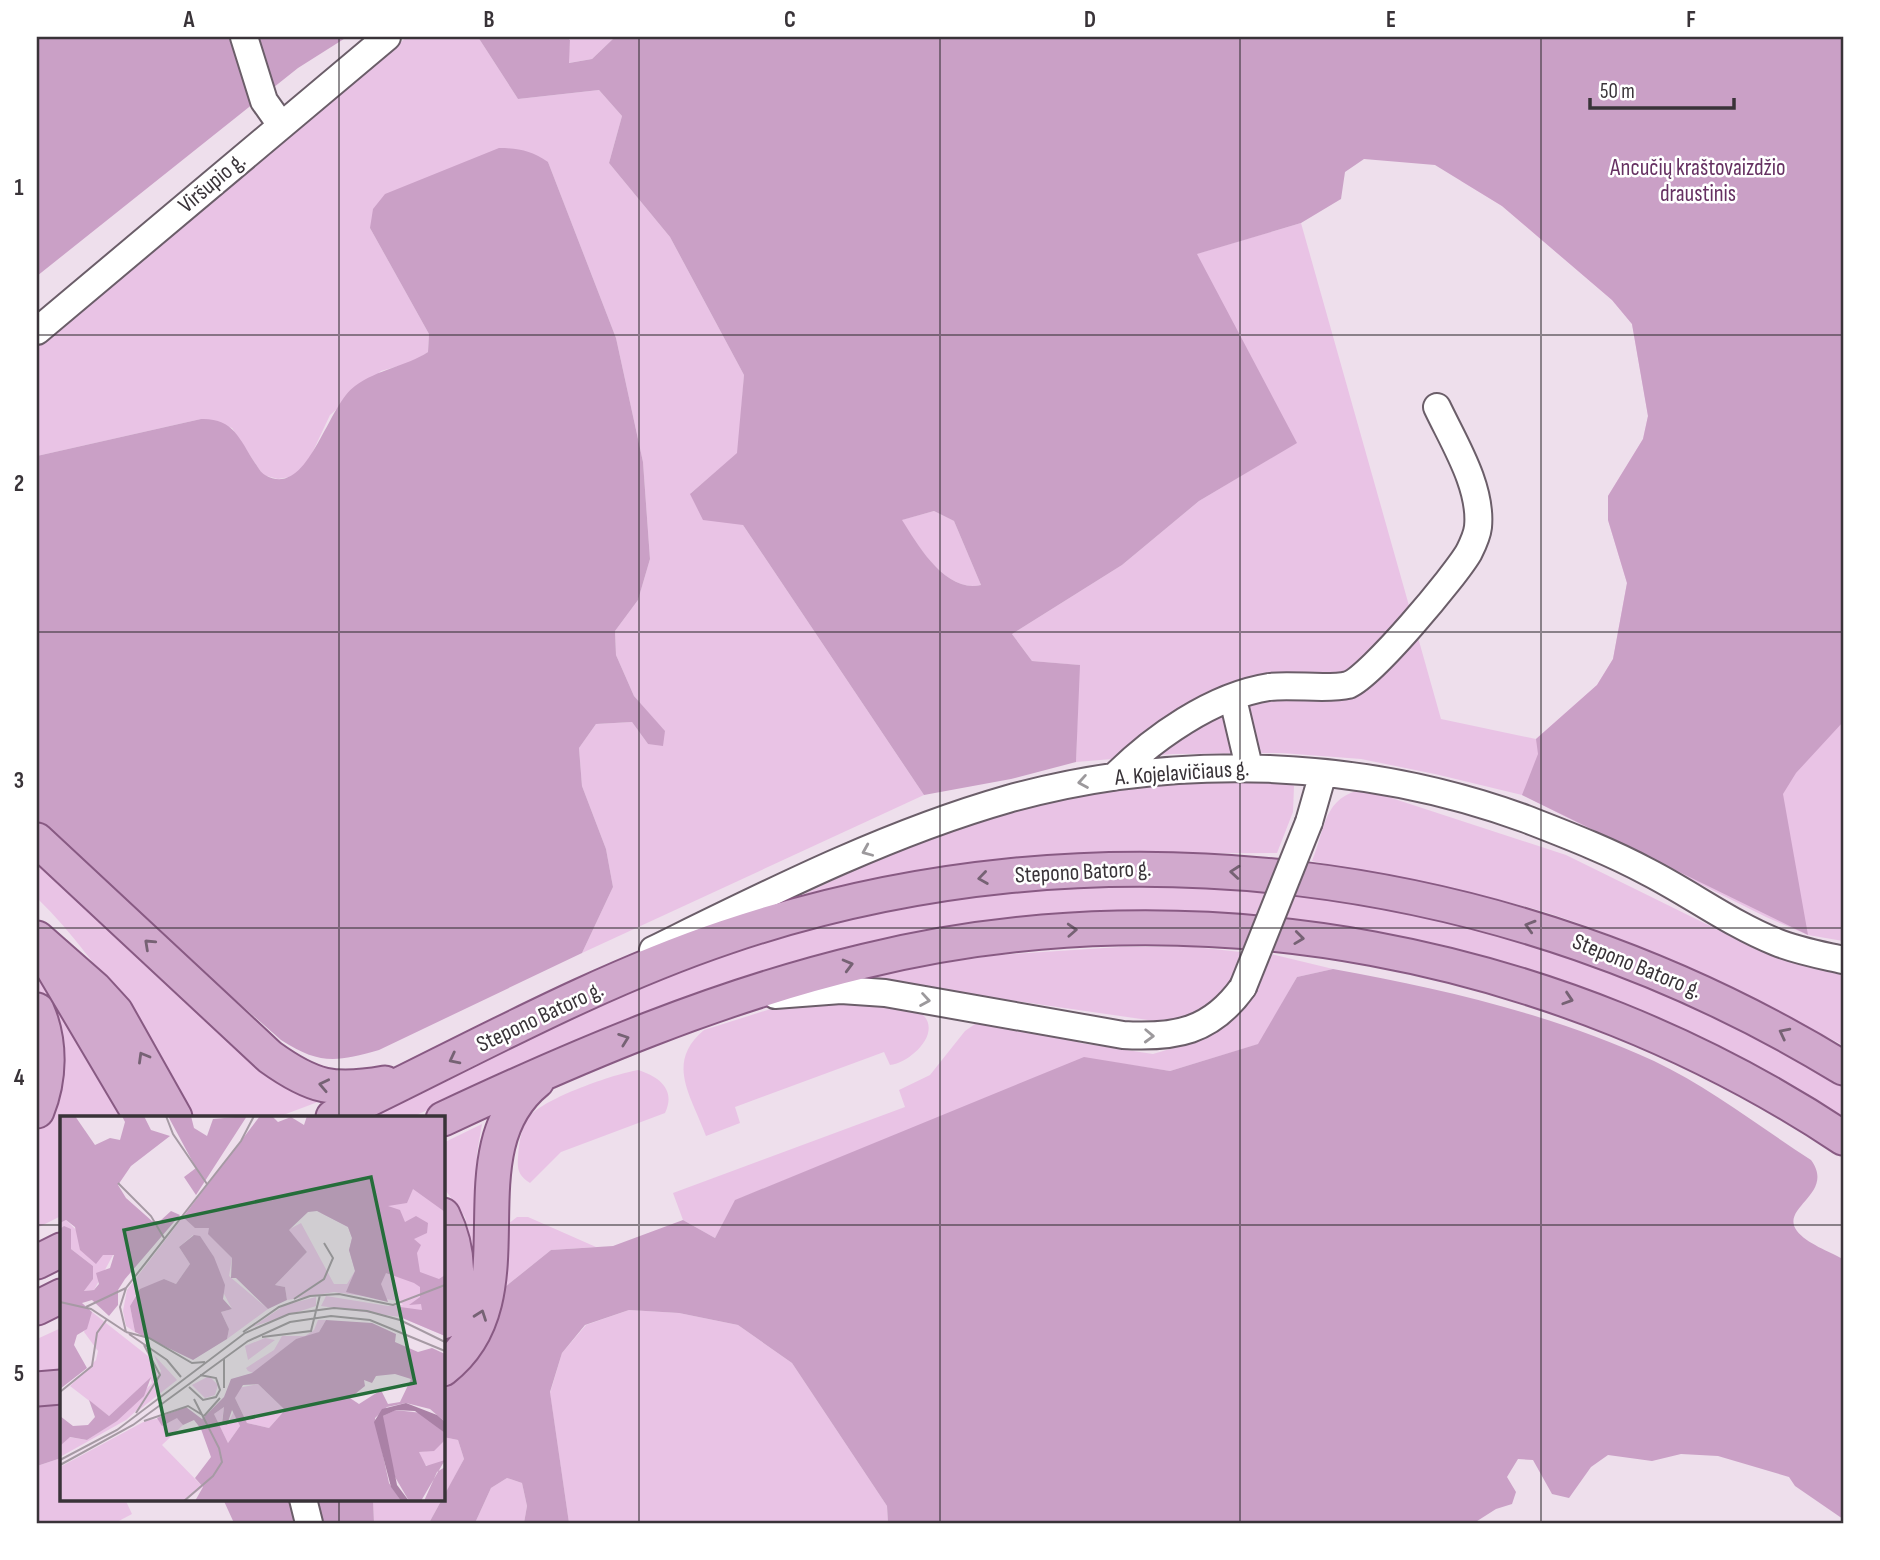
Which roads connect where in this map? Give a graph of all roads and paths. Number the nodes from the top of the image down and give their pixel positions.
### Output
1 (244, 37) edge
2 (387, 37) edge
3 (281, 125) junction
4 (37, 331) edge
5 (1437, 407) dead end
6 (1233, 699) junction
7 (1249, 767) junction
8 (1323, 773) junction
9 (1114, 777) junction
10 (37, 840) edge
11 (37, 939) edge
12 (1843, 960) edge
13 (735, 998) junction
14 (37, 1010) edge
15 (536, 1017) junction
16 (561, 1064) junction
17 (1843, 1068) edge
18 (415, 1078) junction
19 (37, 1111) edge
20 (140, 1116) edge
21 (174, 1116) edge
22 (335, 1116) edge
23 (444, 1119) edge
24 (1843, 1139) edge
25 (444, 1218) edge
26 (60, 1250) edge
27 (37, 1262) edge
28 (60, 1296) edge
29 (37, 1308) edge
30 (444, 1320) edge
31 (444, 1368) edge
32 (60, 1387) edge
33 (37, 1389) edge
34 (303, 1500) edge
35 (309, 1523) edge

1 - 3 street
2 - 3 street, Viršupio g.
3 - 4 street, Viršupio g.
5 - 6 street
6 - 7 street
6 - 9 street
7 - 8 street, A. Kojelavičiaus g.
7 - 9 street, A. Kojelavičiaus g.
8 - 12 street, A. Kojelavičiaus g.
13 -> 8 street, bridge
9 -> 15 street, A. Kojelavičiaus g.
18 -> 10 main road
11 - 20 main road
21 -> 11 main road
16 -> 13 main road
13 -> 24 main road
14 - 19 main road
17 -> 15 main road, Stepono Batoro g.
15 -> 18 main road, Stepono Batoro g.
16 - 23 main road
31 -> 16 main road
18 - 22 main road, Stepono Batoro g.
25 - 30 main road
26 - 27 main road
28 - 29 main road
32 - 33 main road
34 - 35 street

